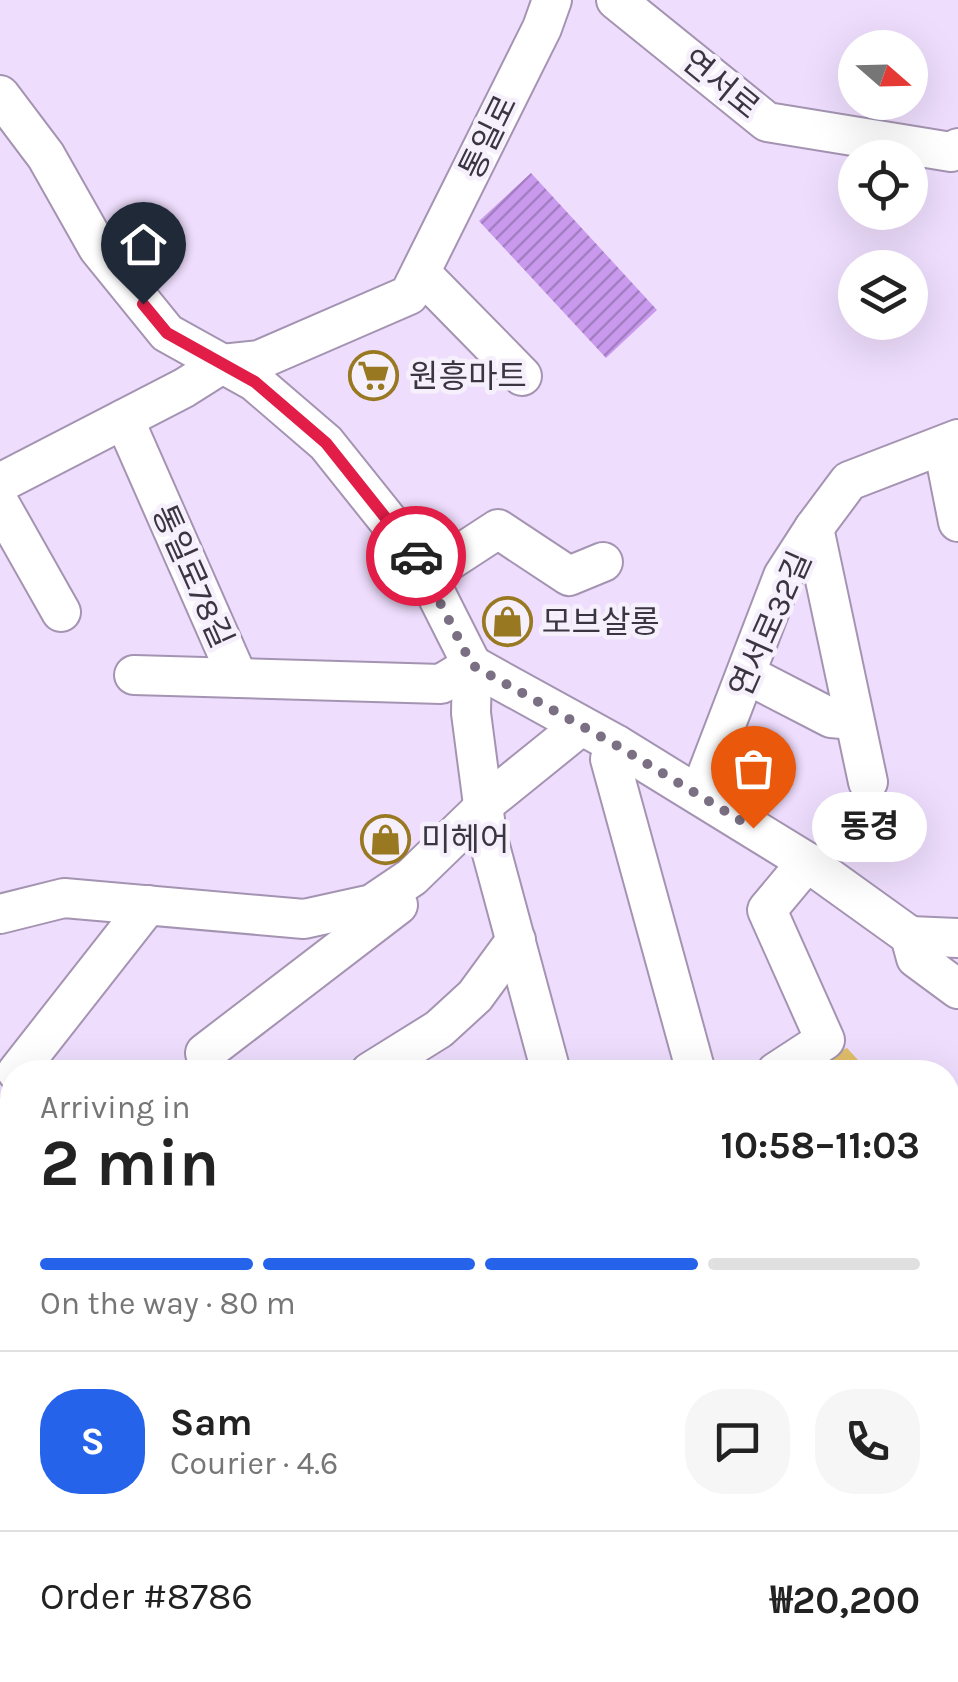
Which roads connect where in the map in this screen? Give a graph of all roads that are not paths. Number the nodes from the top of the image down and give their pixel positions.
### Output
1 (552, 0) edge
2 (616, 0) edge
3 (2, 101) edge
4 (958, 148) edge
5 (421, 273) junction
6 (222, 364) junction
7 (522, 376) dead end
8 (124, 419) junction
9 (951, 443) edge
10 (0, 484) edge
11 (0, 504) edge
12 (958, 522) edge
13 (814, 528) junction
14 (603, 562) dead end
15 (426, 576) junction
16 (61, 612) dead end
17 (472, 665) junction
18 (746, 674) junction
19 (134, 675) dead end
20 (238, 678) junction
21 (854, 720) junction
22 (581, 726) junction
23 (616, 745) junction
24 (868, 782) dead end
25 (699, 795) junction
26 (484, 817) junction
27 (807, 862) junction
28 (148, 906) junction
29 (0, 914) edge
30 (910, 936) junction
31 (958, 938) edge
32 (516, 940) junction
33 (958, 990) edge
34 (206, 1052) dead end
35 (26, 1060) edge
36 (389, 1060) edge
37 (548, 1060) edge
38 (693, 1060) edge
39 (794, 1060) edge

1 - 5 street, 통일로
2 - 4 street, 연서로
3 - 6 street
5 - 6 street
5 - 7 street
6 - 8 street
6 - 15 street
8 - 10 street
8 - 20 street, 통일로78길
9 - 12 street
9 - 13 street
11 - 16 street
13 - 18 street, 연서로32길
13 - 21 street, 연서로32길
14 - 15 street
15 - 17 street
17 - 20 street, 통일로78길
17 - 22 street
17 - 26 street
18 - 21 street
18 - 25 street, 연서로32길
19 - 20 street
21 - 24 street, 연서로32길
22 - 23 street
22 - 26 street
23 - 25 street
23 - 38 street
25 - 27 street
26 - 28 street
26 - 32 street
26 - 34 street
27 - 30 street
27 - 39 street
28 - 29 street
28 - 35 street
30 - 31 street
30 - 33 street
32 - 36 street
32 - 37 street

